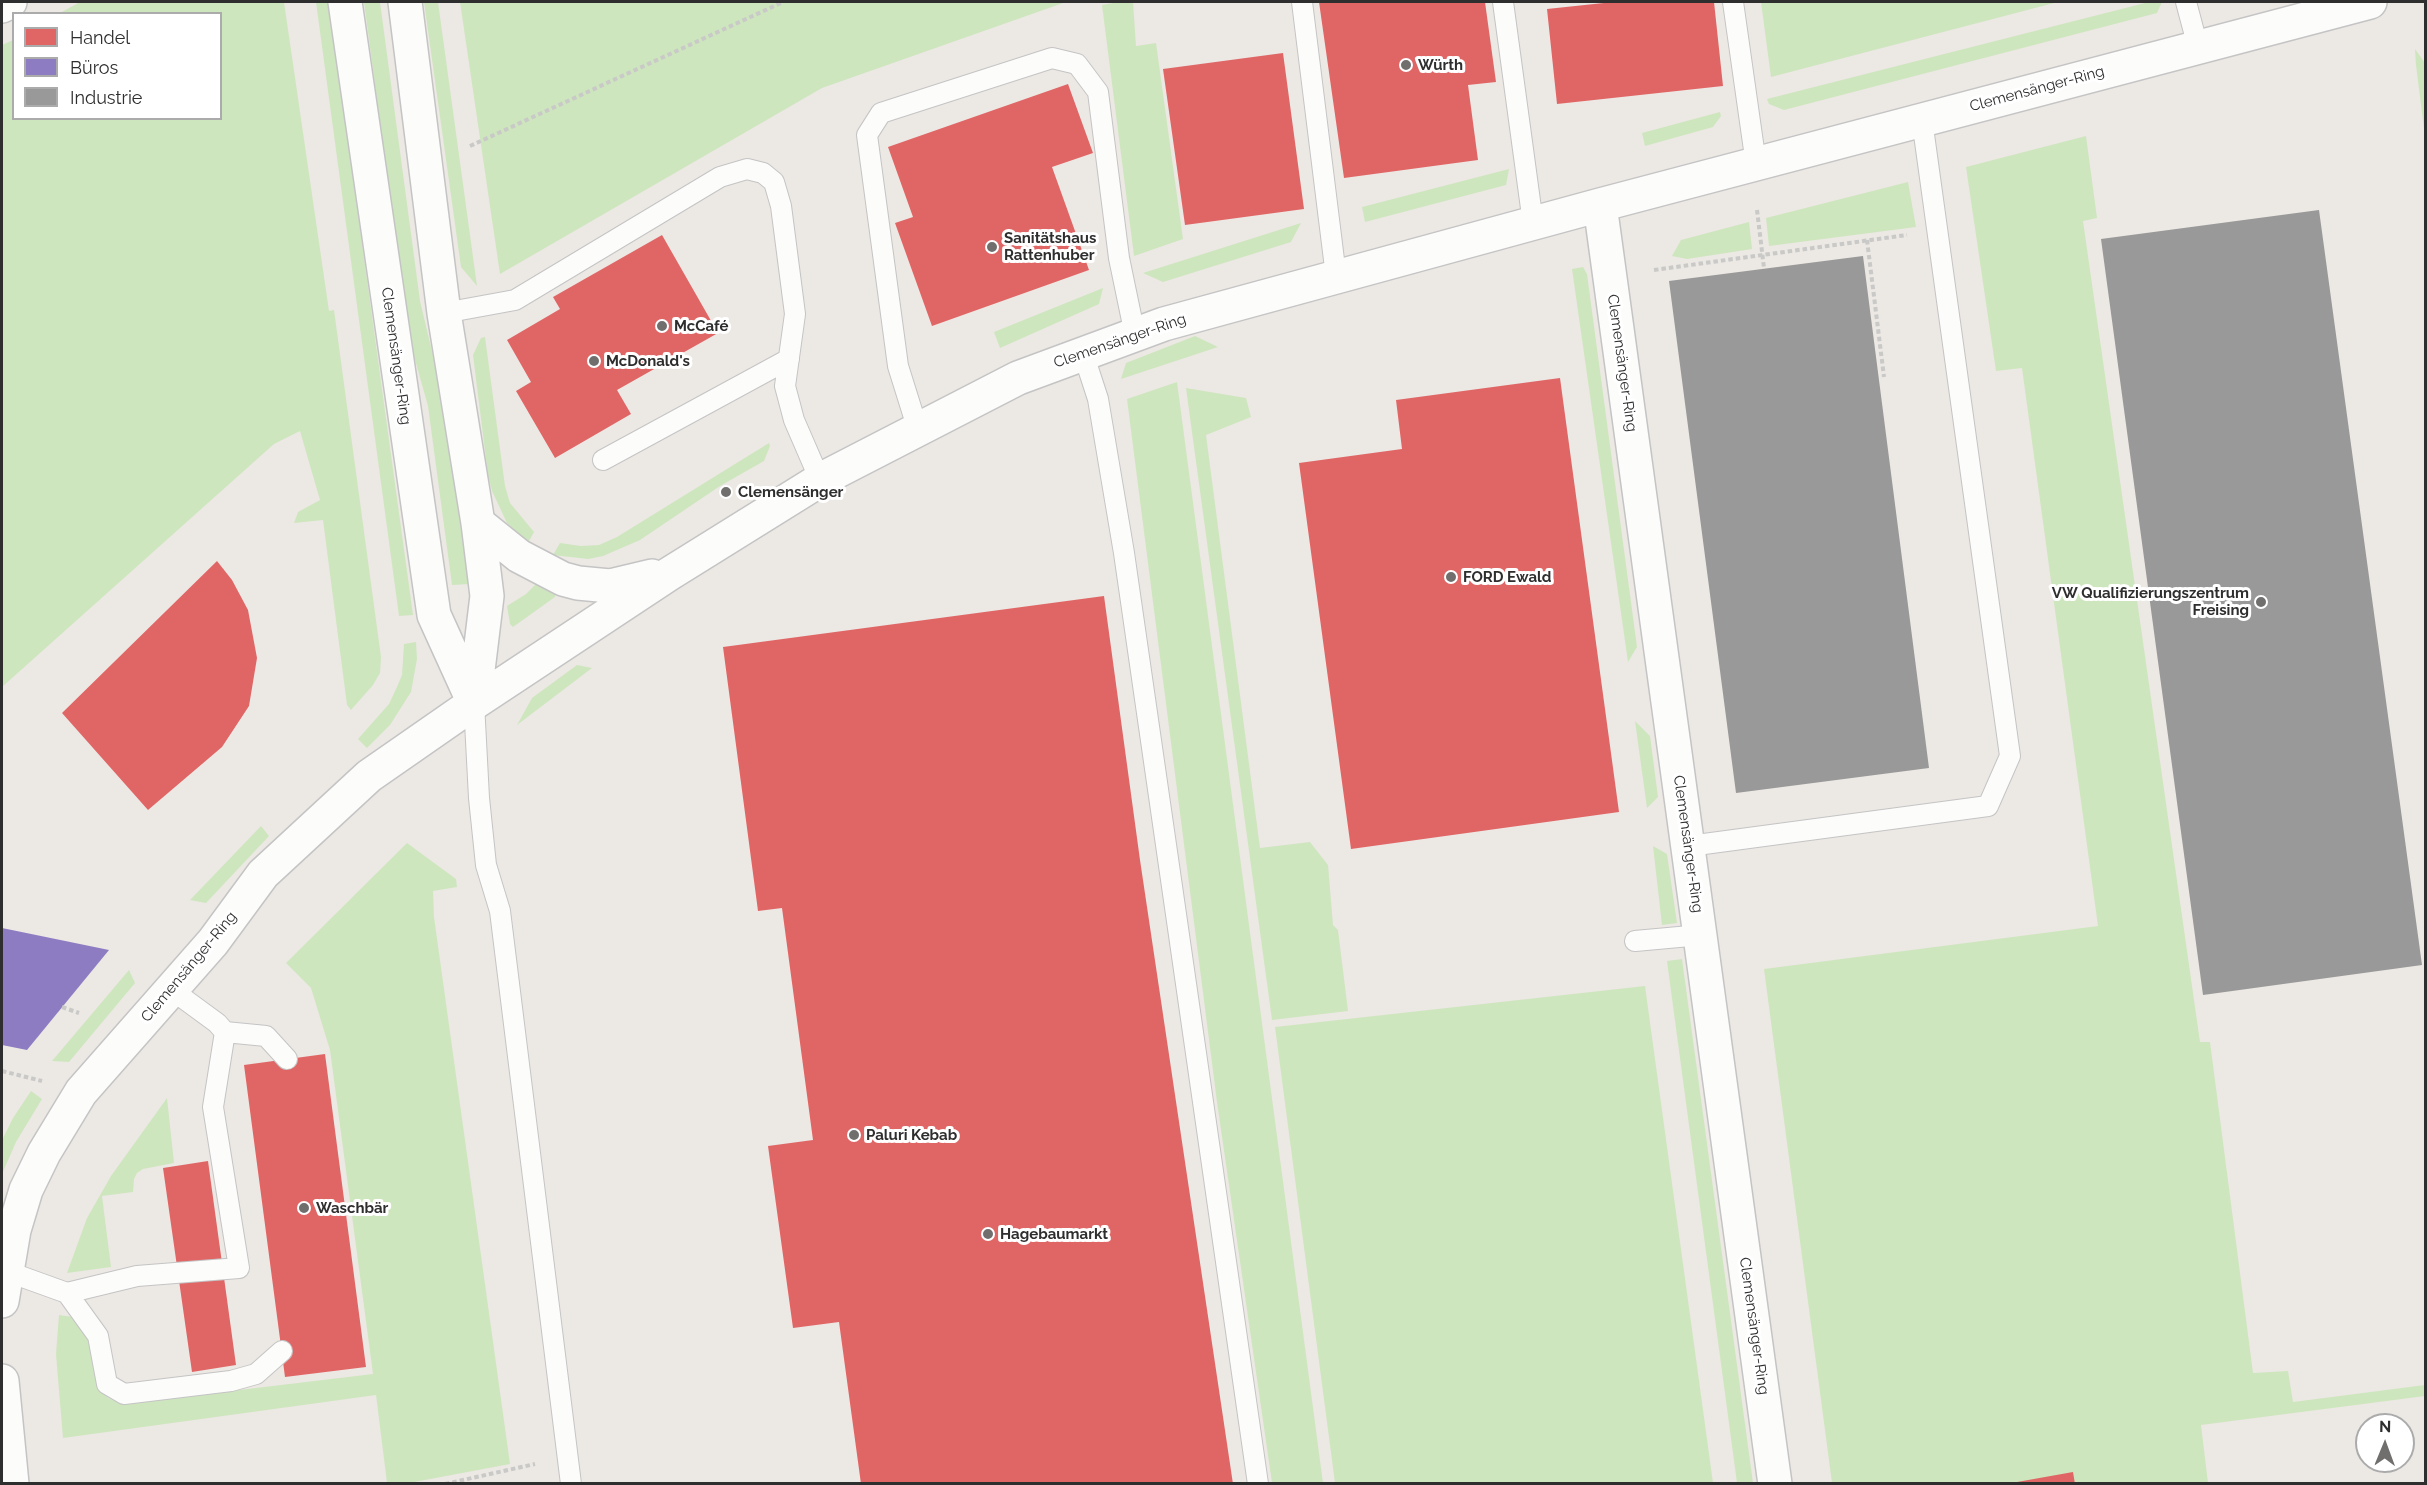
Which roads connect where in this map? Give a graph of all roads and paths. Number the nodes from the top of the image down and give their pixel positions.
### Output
1 (10, 2) edge
2 (345, 2) edge
3 (405, 2) edge
4 (783, 2) edge
5 (1302, 2) edge
6 (1503, 2) edge
7 (1733, 2) edge
8 (2186, 2) edge
9 (2370, 2) edge
10 (2, 6) edge
11 (2198, 47) junction
12 (1922, 120) junction
13 (470, 146) dead end
14 (1756, 164) junction
15 (1600, 205) junction
16 (1757, 210) dead end
17 (1533, 223) junction
18 (1937, 232) junction
19 (1867, 240) junction
20 (1763, 255) junction
21 (1764, 268) dead end
22 (1654, 270) dead end
23 (1336, 276) junction
24 (444, 313) junction
25 (1135, 334) junction
26 (1083, 353) junction
27 (789, 359) junction
28 (1884, 376) dead end
29 (918, 430) junction
30 (603, 460) dead end
31 (820, 480) junction
32 (478, 523) junction
33 (676, 569) junction
34 (474, 703) junction
35 (1689, 846) junction
36 (1701, 934) junction
37 (1635, 941) dead end
38 (172, 990) junction
39 (62, 1007) dead end
40 (79, 1012) dead end
41 (225, 1032) junction
42 (287, 1059) dead end
43 (2, 1071) edge
44 (24, 1076) dead end
45 (4, 1286) edge
46 (67, 1293) junction
47 (282, 1351) dead end
48 (2, 1381) edge
49 (568, 1457) junction
50 (12, 1484) edge
51 (445, 1484) edge
52 (571, 1484) edge
53 (1258, 1484) edge
54 (1776, 1484) edge

1 - 10 street
2 - 34 street, Clemensänger-Ring
3 - 24 street
4 - 13 path
5 - 23 lane
6 - 17 lane
7 - 14 lane
8 - 11 lane
9 - 11 street, Clemensänger-Ring
11 - 12 street, Clemensänger-Ring
12 - 14 street, Clemensänger-Ring
12 - 18 lane
14 - 15 street, Clemensänger-Ring
15 - 17 street, Clemensänger-Ring
15 - 35 street, Clemensänger-Ring
16 - 20 path
17 - 23 street, Clemensänger-Ring
18 - 19 path
18 - 35 lane
19 - 20 path
19 - 28 path
20 - 21 path
20 - 22 path
23 - 25 street, Clemensänger-Ring
24 - 27 lane
24 - 32 street
25 - 26 street, Clemensänger-Ring
25 - 29 lane
26 - 29 street, Clemensänger-Ring
26 - 53 lane
27 - 30 lane
27 - 31 lane
29 - 31 street, Clemensänger-Ring
31 - 33 street, Clemensänger-Ring
32 - 33 street, Clemensänger-Ring
32 - 34 street
33 - 34 street, Clemensänger-Ring
34 - 38 street, Clemensänger-Ring
34 - 49 lane
35 - 36 street, Clemensänger-Ring
36 - 37 lane
36 - 54 street, Clemensänger-Ring
38 - 41 lane
38 - 45 street, Clemensänger-Ring
39 - 40 path
41 - 42 lane
41 - 46 lane
43 - 44 path
45 - 46 lane
46 - 47 lane
48 - 50 street
49 - 51 path
49 - 52 lane

